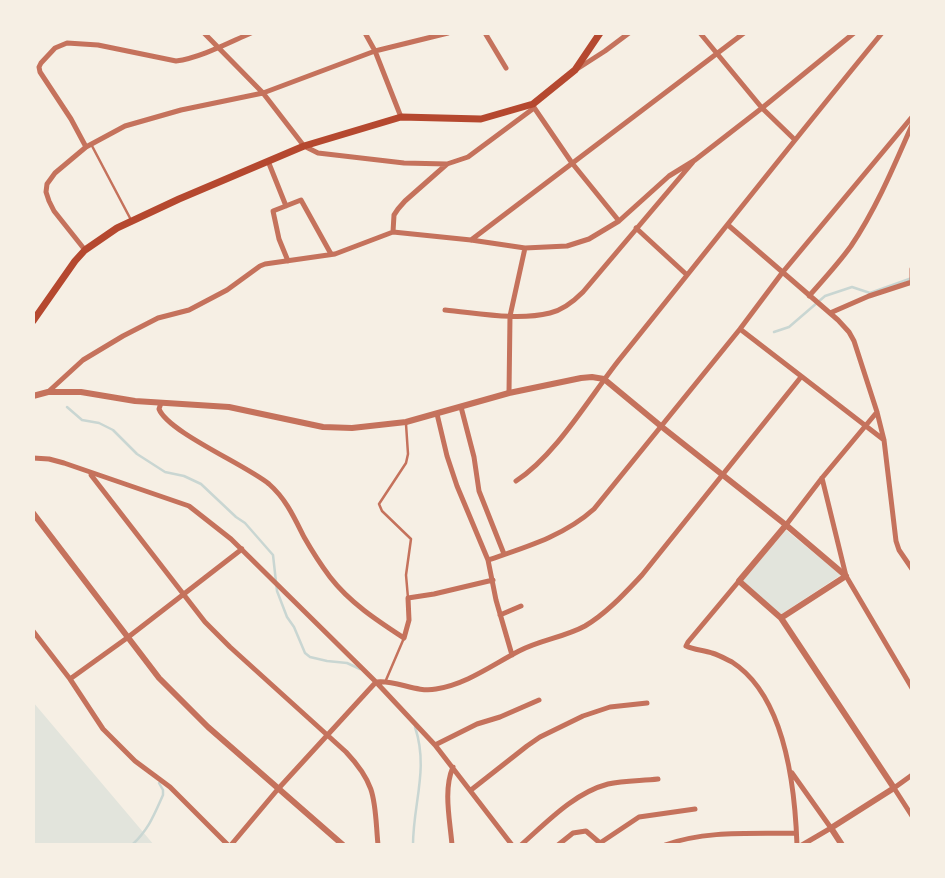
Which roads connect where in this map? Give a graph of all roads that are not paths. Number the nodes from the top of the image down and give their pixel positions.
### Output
1 (204, 33) edge
2 (251, 33) edge
3 (365, 33) edge
4 (448, 33) edge
5 (485, 33) edge
6 (600, 33) edge
7 (629, 33) edge
8 (700, 33) edge
9 (744, 33) edge
10 (854, 33) edge
11 (882, 33) edge
12 (219, 47) junction
13 (375, 51) junction
14 (717, 54) junction
15 (506, 68) dead end
16 (575, 70) junction
17 (263, 93) junction
18 (534, 106) junction
19 (762, 108) junction
20 (401, 117) junction
21 (912, 117) edge
22 (912, 125) edge
23 (794, 139) junction
24 (89, 145) junction
25 (304, 146) junction
26 (695, 160) junction
27 (268, 161) junction
28 (572, 163) junction
29 (447, 164) junction
30 (286, 206) junction
31 (131, 221) junction
32 (619, 221) junction
33 (728, 225) junction
34 (636, 228) junction
35 (393, 232) junction
36 (471, 240) junction
37 (525, 248) junction
38 (85, 250) junction
39 (331, 254) junction
40 (288, 261) junction
41 (912, 269) edge
42 (782, 273) junction
43 (687, 275) junction
44 (912, 283) edge
45 (809, 296) junction
46 (445, 310) dead end
47 (830, 313) junction
48 (510, 316) junction
49 (33, 320) edge
50 (740, 329) junction
51 (801, 377) junction
52 (604, 379) junction
53 (48, 392) junction
54 (509, 393) junction
55 (33, 396) edge
56 (161, 403) junction
57 (461, 407) junction
58 (877, 412) junction
59 (437, 414) junction
60 (406, 422) junction
61 (864, 426) junction
62 (662, 427) junction
63 (884, 440) junction
64 (33, 458) edge
65 (90, 472) junction
66 (722, 476) junction
67 (822, 478) junction
68 (516, 481) dead end
69 (33, 513) edge
70 (786, 525) junction
71 (242, 549) junction
72 (504, 554) junction
73 (488, 560) junction
74 (912, 569) edge
75 (846, 576) junction
76 (493, 580) junction
77 (739, 582) junction
78 (184, 594) junction
79 (408, 598) junction
80 (521, 606) dead end
81 (500, 615) junction
82 (781, 618) junction
83 (33, 631) edge
84 (127, 638) junction
85 (404, 638) junction
86 (512, 655) junction
87 (70, 679) junction
88 (385, 681) junction
89 (376, 682) junction
90 (912, 688) edge
91 (539, 700) dead end
92 (648, 703) dead end
93 (327, 735) junction
94 (435, 745) junction
95 (453, 767) junction
96 (791, 770) junction
97 (912, 775) edge
98 (658, 779) dead end
99 (894, 788) junction
100 (278, 789) junction
101 (471, 790) junction
102 (695, 809) dead end
103 (912, 816) edge
104 (831, 828) junction
105 (796, 833) junction
106 (690, 841) edge
107 (230, 845) edge
108 (342, 845) edge
109 (378, 845) edge
110 (452, 845) edge
111 (512, 845) edge
112 (521, 845) edge
113 (558, 845) edge
114 (665, 845) edge
115 (799, 845) edge
116 (842, 845) edge

1 - 12 street
2 - 12 street
3 - 13 street
4 - 13 street
5 - 15 street
6 - 16 main road
7 - 16 street
8 - 14 street
9 - 14 street
10 - 19 street
11 - 23 street
12 - 17 street
12 - 24 street
13 - 17 street
13 - 20 street
14 - 19 street
14 - 28 street
16 - 18 main road
17 - 24 street
17 - 25 street
18 - 20 main road
18 - 28 street
18 - 29 street
19 - 23 street
19 - 26 street
20 - 25 main road
21 - 42 street
22 - 45 street
23 - 33 street
24 - 31 lane
24 - 38 street
25 - 27 main road
25 - 29 street
26 - 32 street
26 - 34 street
27 - 30 street
27 - 31 main road
28 - 32 street
28 - 36 street
29 - 35 street
30 - 39 street
30 - 40 street
31 - 38 main road
32 - 37 street
33 - 42 street
33 - 43 street
34 - 43 street
34 - 48 street
35 - 36 street
35 - 39 street
36 - 37 street
37 - 48 street
38 - 49 main road
39 - 40 street
40 - 53 street
41 - 44 street
42 - 45 street
42 - 50 street
43 - 52 street
44 - 47 street
45 - 47 street
46 - 48 street
47 - 58 street
48 - 54 street
50 - 51 street
50 - 62 street
51 - 61 street
51 - 66 street
52 - 54 street
52 - 62 street
52 - 68 street
53 - 55 street
53 - 56 street
54 - 57 street
56 - 60 street
56 - 85 street
57 - 59 street
57 - 72 street
58 - 61 street
58 - 63 street
59 - 60 street
59 - 73 street
60 - 79 lane
61 - 63 street
61 - 67 street
62 - 66 street
62 - 72 street
63 - 74 street
64 - 65 street
65 - 71 street
65 - 78 street
66 - 70 street
66 - 86 street
67 - 70 street
67 - 75 street
69 - 84 street
70 - 75 street
70 - 77 street
71 - 78 street
71 - 89 street
72 - 73 street
73 - 76 street
75 - 82 street
75 - 90 street
76 - 79 street
76 - 81 street
77 - 82 street
77 - 96 street
78 - 84 street
78 - 93 street
79 - 85 street
80 - 81 street
81 - 86 street
82 - 99 street
83 - 87 street
84 - 87 street
84 - 100 street
85 - 88 lane
86 - 88 street
87 - 107 street
88 - 89 street
89 - 93 street
89 - 94 street
91 - 94 street
92 - 101 street
93 - 100 street
93 - 109 street
94 - 95 street
95 - 101 street
95 - 110 street
96 - 104 street
96 - 105 street
97 - 99 street
98 - 112 street
99 - 103 street
99 - 104 street
100 - 107 street
100 - 108 street
101 - 111 street
102 - 113 street
104 - 115 street
104 - 116 street
105 - 106 street
105 - 115 street
106 - 114 street

